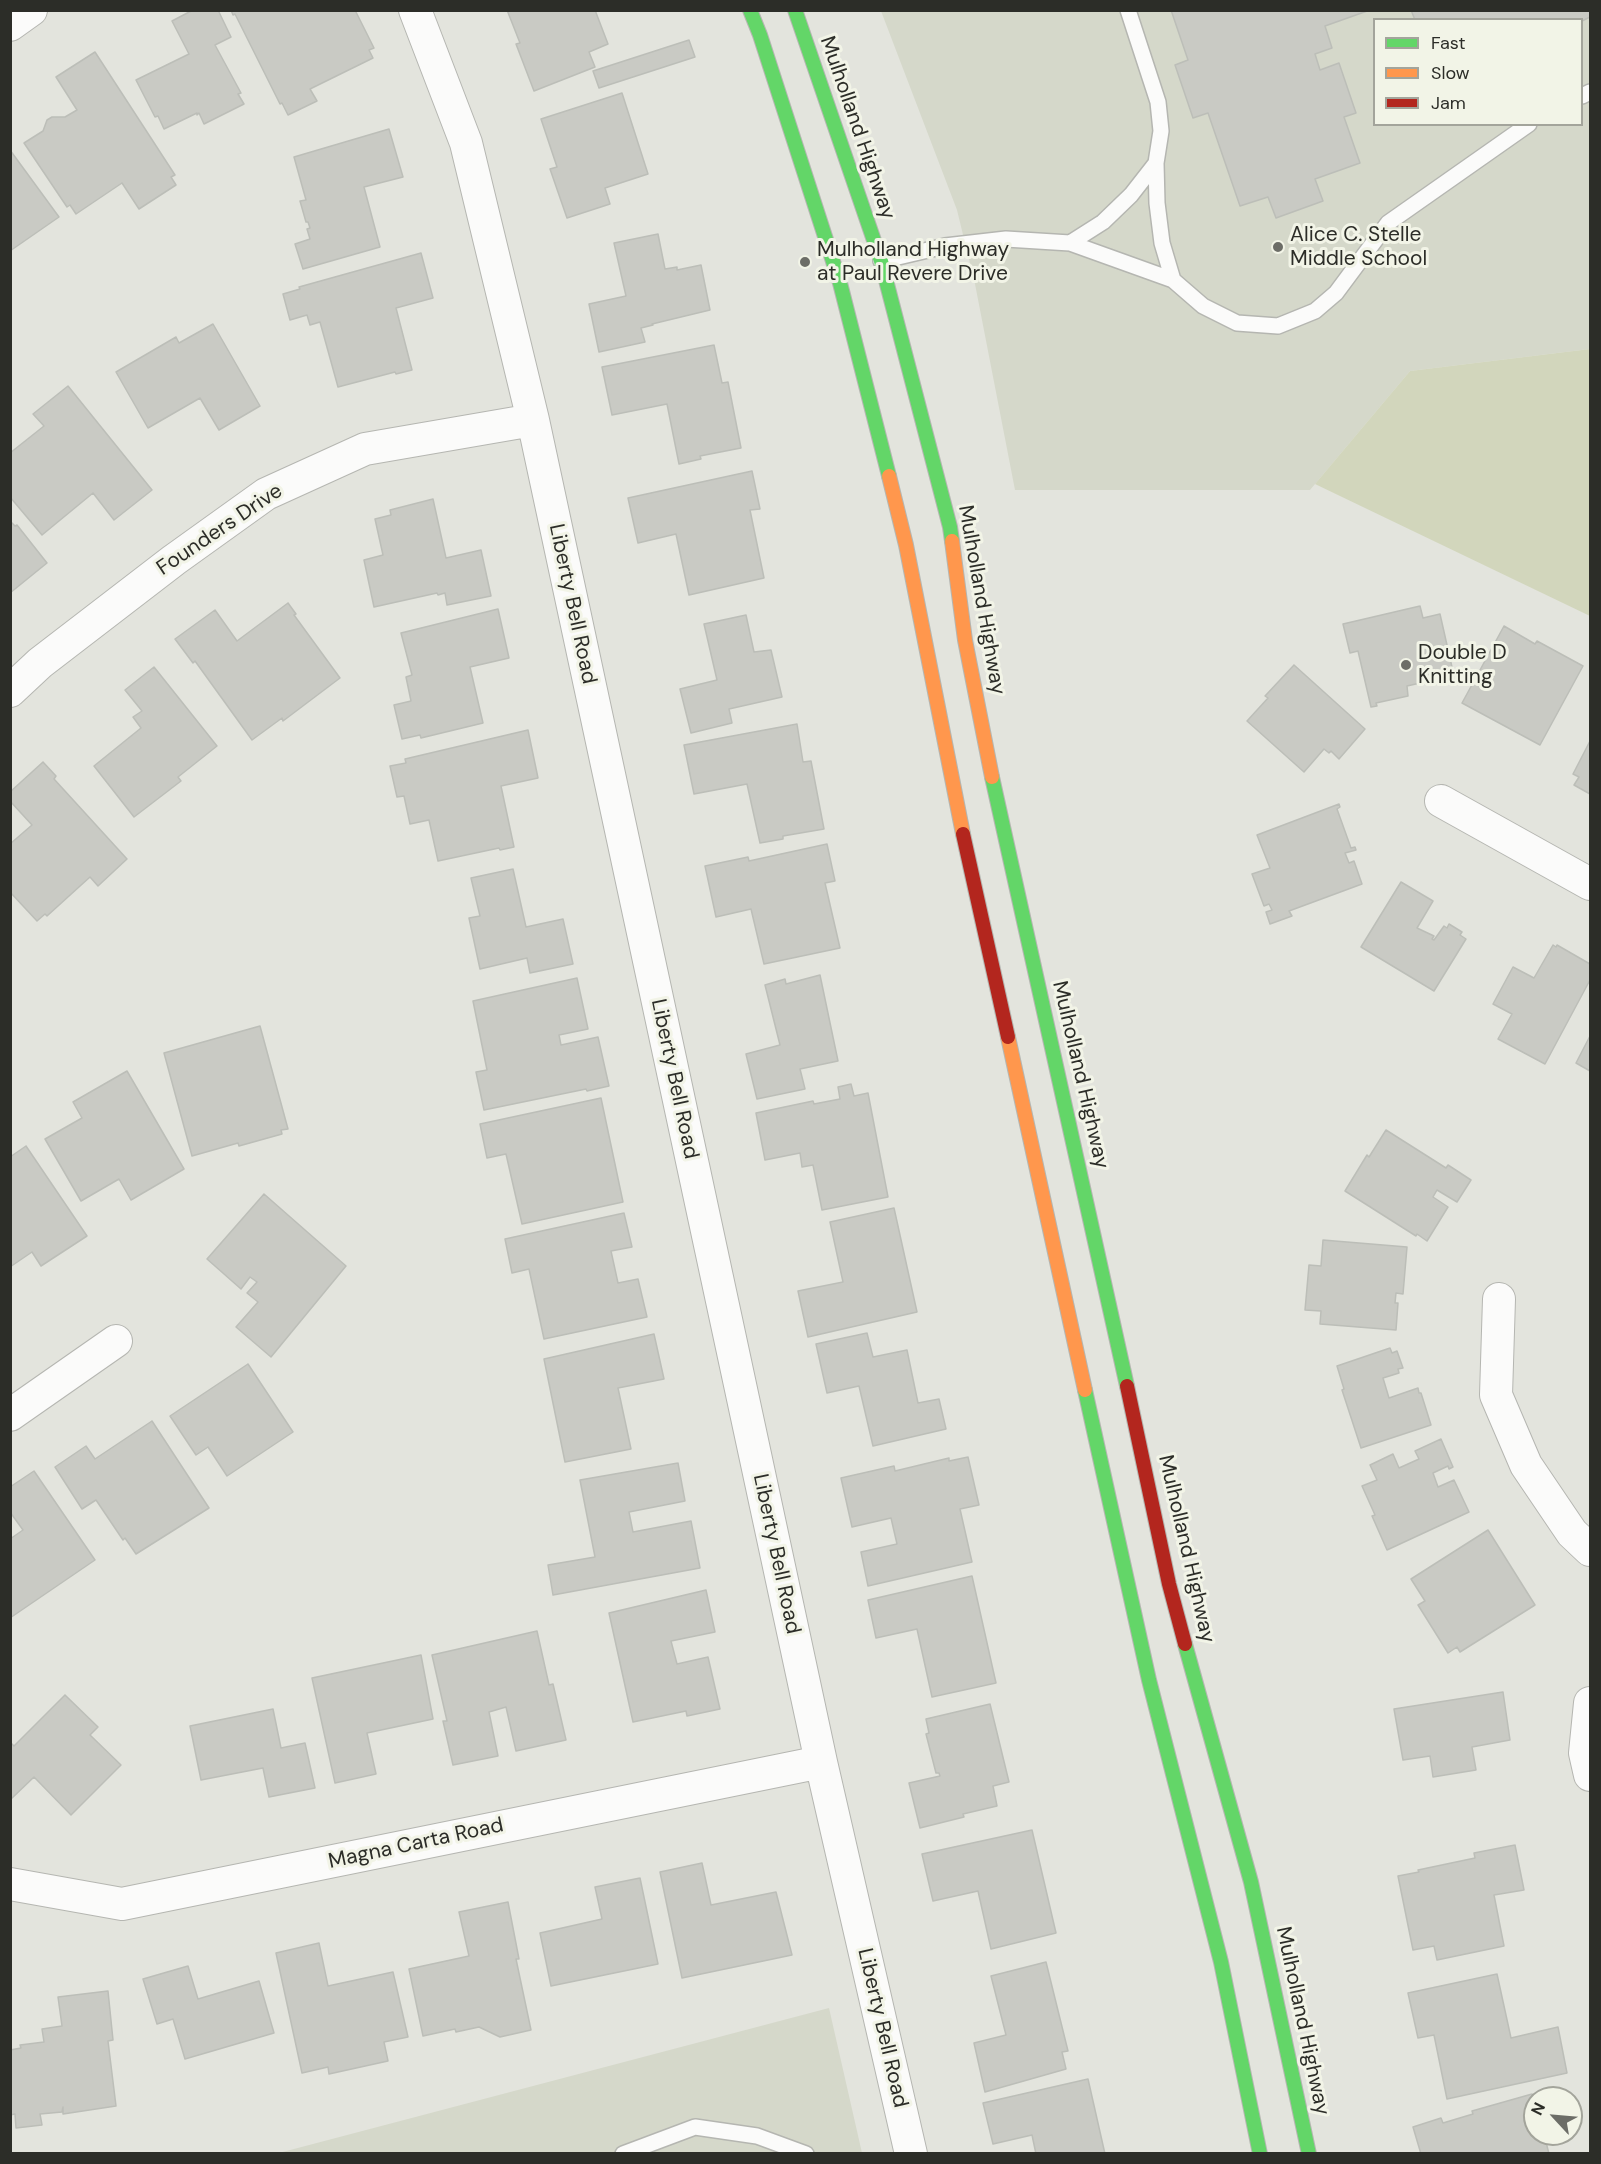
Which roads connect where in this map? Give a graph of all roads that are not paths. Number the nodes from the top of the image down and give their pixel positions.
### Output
1 (32, 10) edge
2 (415, 10) edge
3 (750, 10) edge
4 (795, 10) edge
5 (1128, 10) edge
6 (10, 24) edge
7 (1526, 126) edge
8 (1156, 163) junction
9 (1070, 243) junction
10 (881, 261) junction
11 (1173, 280) junction
12 (533, 420) junction
13 (10, 691) edge
14 (1441, 801) dead end
15 (1590, 884) edge
16 (1499, 1299) dead end
17 (116, 1341) dead end
18 (10, 1415) edge
19 (1590, 1550) edge
20 (1590, 1703) edge
21 (821, 1762) junction
22 (1590, 1775) edge
23 (10, 1884) edge
24 (623, 2154) edge
25 (806, 2154) edge
26 (911, 2154) edge
27 (1260, 2154) edge
28 (1309, 2154) edge

1 - 6 street
2 - 12 street, Liberty Bell Road
3 - 27 main road
4 - 10 main road, Mulholland Highway
5 - 8 lane
7 - 11 lane
8 - 9 lane
8 - 11 lane
9 - 10 lane
9 - 11 lane
10 - 28 main road, Mulholland Highway
12 - 13 street, Founders Drive
12 - 21 street, Liberty Bell Road
14 - 15 street
16 - 19 street
17 - 18 street
20 - 22 street
21 - 23 street, Magna Carta Road
21 - 26 street, Liberty Bell Road
24 - 25 lane

